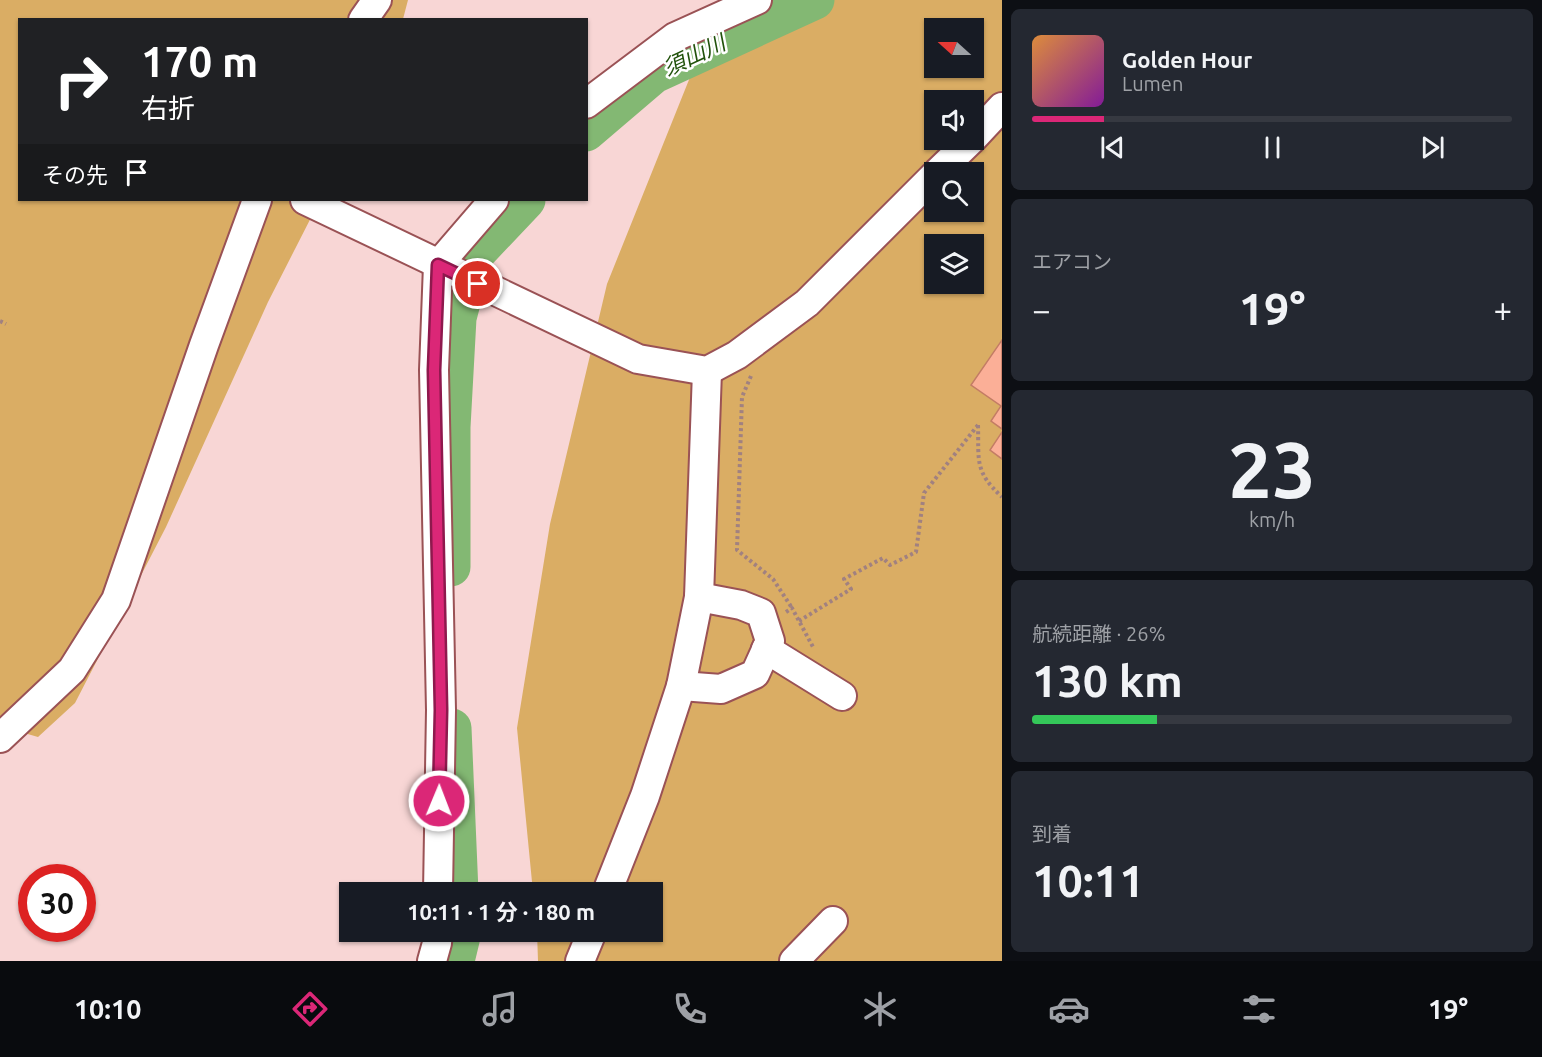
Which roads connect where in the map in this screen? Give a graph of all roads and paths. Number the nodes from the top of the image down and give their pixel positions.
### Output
1 (377, 0) edge
2 (757, 0) edge
3 (364, 18) edge
4 (588, 102) edge
5 (1002, 107) edge
6 (984, 126) edge
7 (960, 150) edge
8 (948, 162) edge
9 (924, 186) edge
10 (257, 201) edge
11 (307, 201) edge
12 (493, 201) edge
13 (438, 265) junction
14 (0, 321) edge
15 (6, 324) dead end
16 (707, 371) junction
17 (753, 372) dead end
18 (1002, 496) edge
19 (699, 597) junction
20 (792, 608) junction
21 (799, 621) junction
22 (766, 638) junction
23 (819, 653) dead end
24 (681, 686) junction
25 (842, 696) dead end
26 (0, 738) edge
27 (438, 882) edge
28 (611, 882) edge
29 (833, 921) dead end
30 (437, 942) edge
31 (588, 942) edge
32 (432, 961) edge
33 (580, 961) edge
34 (794, 961) edge

1 - 3 street
2 - 4 street
5 - 6 street
7 - 8 street
9 - 16 street
10 - 26 street
11 - 13 street
12 - 13 street
13 - 16 street
13 - 27 street
14 - 15 path
16 - 19 street
17 - 20 path
18 - 21 path
19 - 22 street
19 - 24 street
20 - 21 path
20 - 22 path
21 - 23 path
22 - 24 street
22 - 25 street
24 - 28 street
29 - 34 street
30 - 32 street
31 - 33 street

